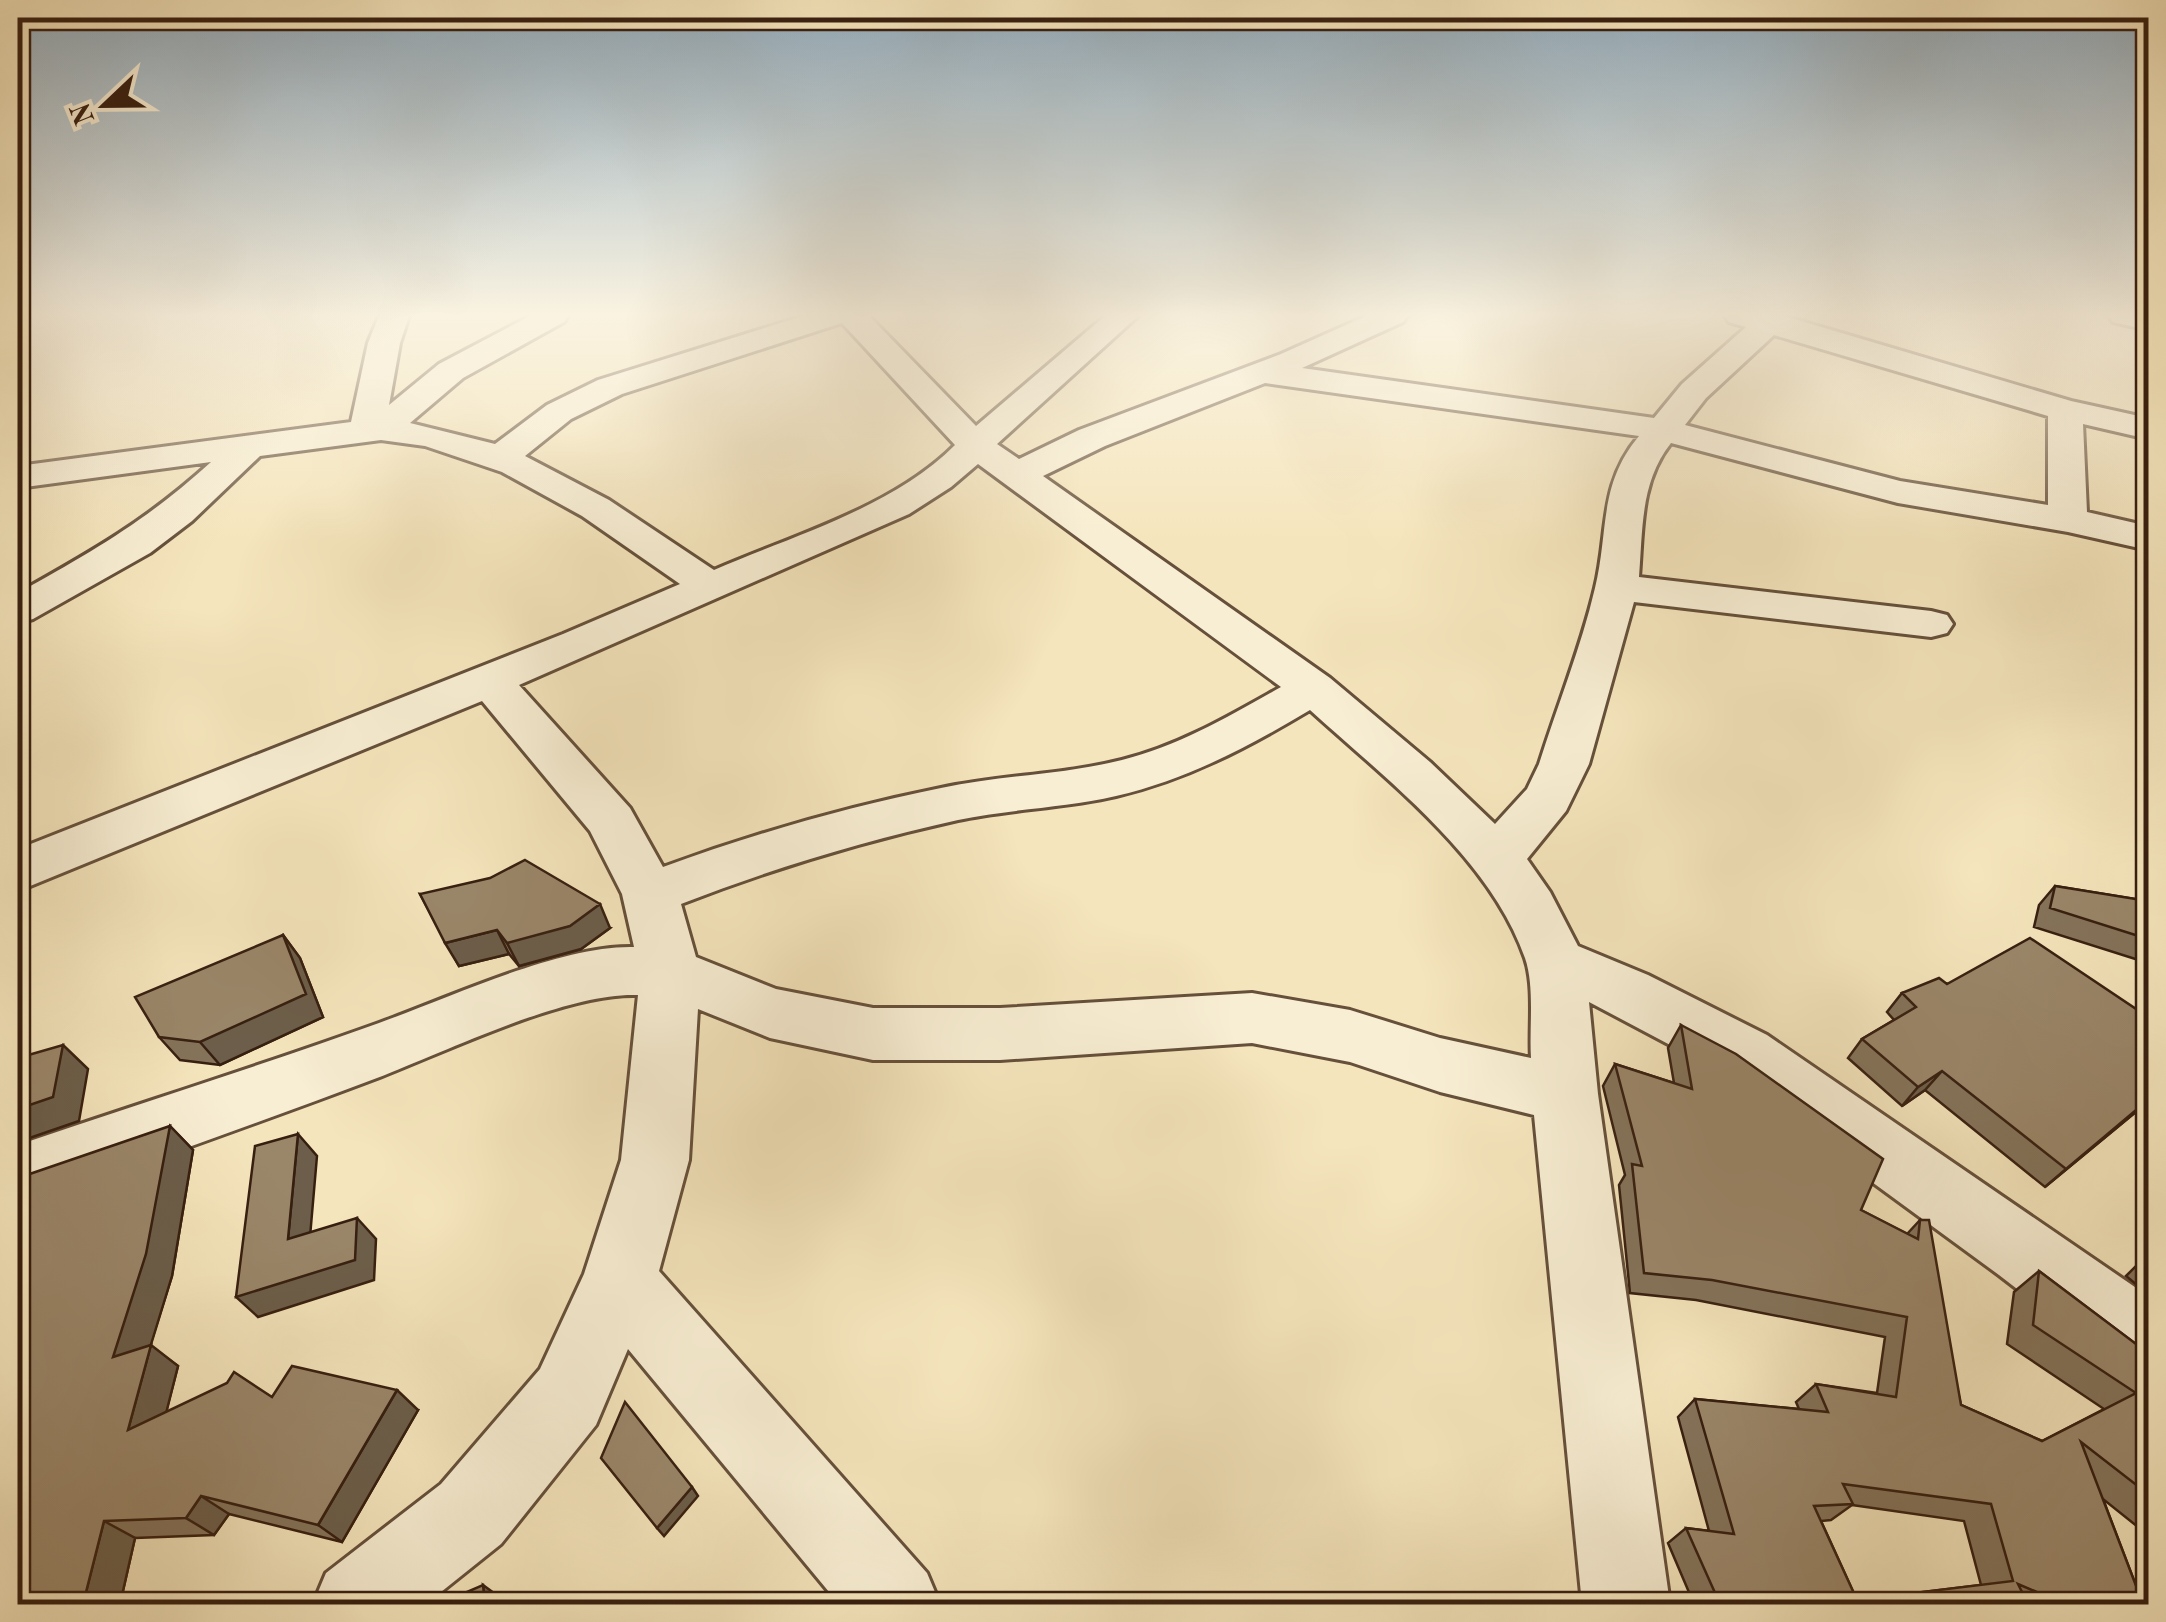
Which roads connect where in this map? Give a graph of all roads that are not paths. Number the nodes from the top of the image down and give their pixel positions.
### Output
1 (378, 392) edge
2 (425, 392) edge
3 (602, 392) edge
4 (927, 392) edge
5 (1056, 392) edge
6 (1215, 392) edge
7 (1396, 392) edge
8 (1693, 392) edge
9 (2003, 392) edge
10 (2065, 410) junction
11 (2148, 428) edge
12 (1660, 429) junction
13 (374, 430) junction
14 (247, 449) junction
15 (500, 458) junction
16 (995, 460) junction
17 (18, 476) edge
18 (2068, 520) junction
19 (2148, 538) edge
20 (18, 572) edge
21 (82, 574) junction
22 (712, 586) junction
23 (1617, 587) junction
24 (18, 610) edge
25 (1931, 624) dead end
26 (491, 680) junction
27 (1314, 688) junction
28 (1498, 858) junction
29 (18, 871) edge
30 (650, 894) junction
31 (1556, 962) junction
32 (670, 972) junction
33 (1565, 1094) junction
34 (18, 1176) edge
35 (619, 1281) junction
36 (2148, 1342) edge
37 (357, 1604) edge
38 (896, 1604) edge
39 (1626, 1604) edge

1 - 13 street
2 - 13 street
3 - 15 street
4 - 16 street
5 - 16 street
6 - 16 street
7 - 12 street
8 - 12 street
9 - 10 street
10 - 11 street
10 - 18 street
12 - 18 street
12 - 23 street
13 - 14 street
13 - 15 street
14 - 17 street
14 - 21 street
15 - 22 street
16 - 22 street
16 - 27 street
18 - 19 street
20 - 21 street
21 - 24 street
22 - 26 street
23 - 25 street
23 - 28 street
26 - 29 street
26 - 30 street
27 - 28 street
27 - 30 street
28 - 31 street
30 - 32 street
31 - 33 street
31 - 36 street
32 - 33 street
32 - 34 street
32 - 35 street
33 - 39 street
35 - 37 street
35 - 38 street

